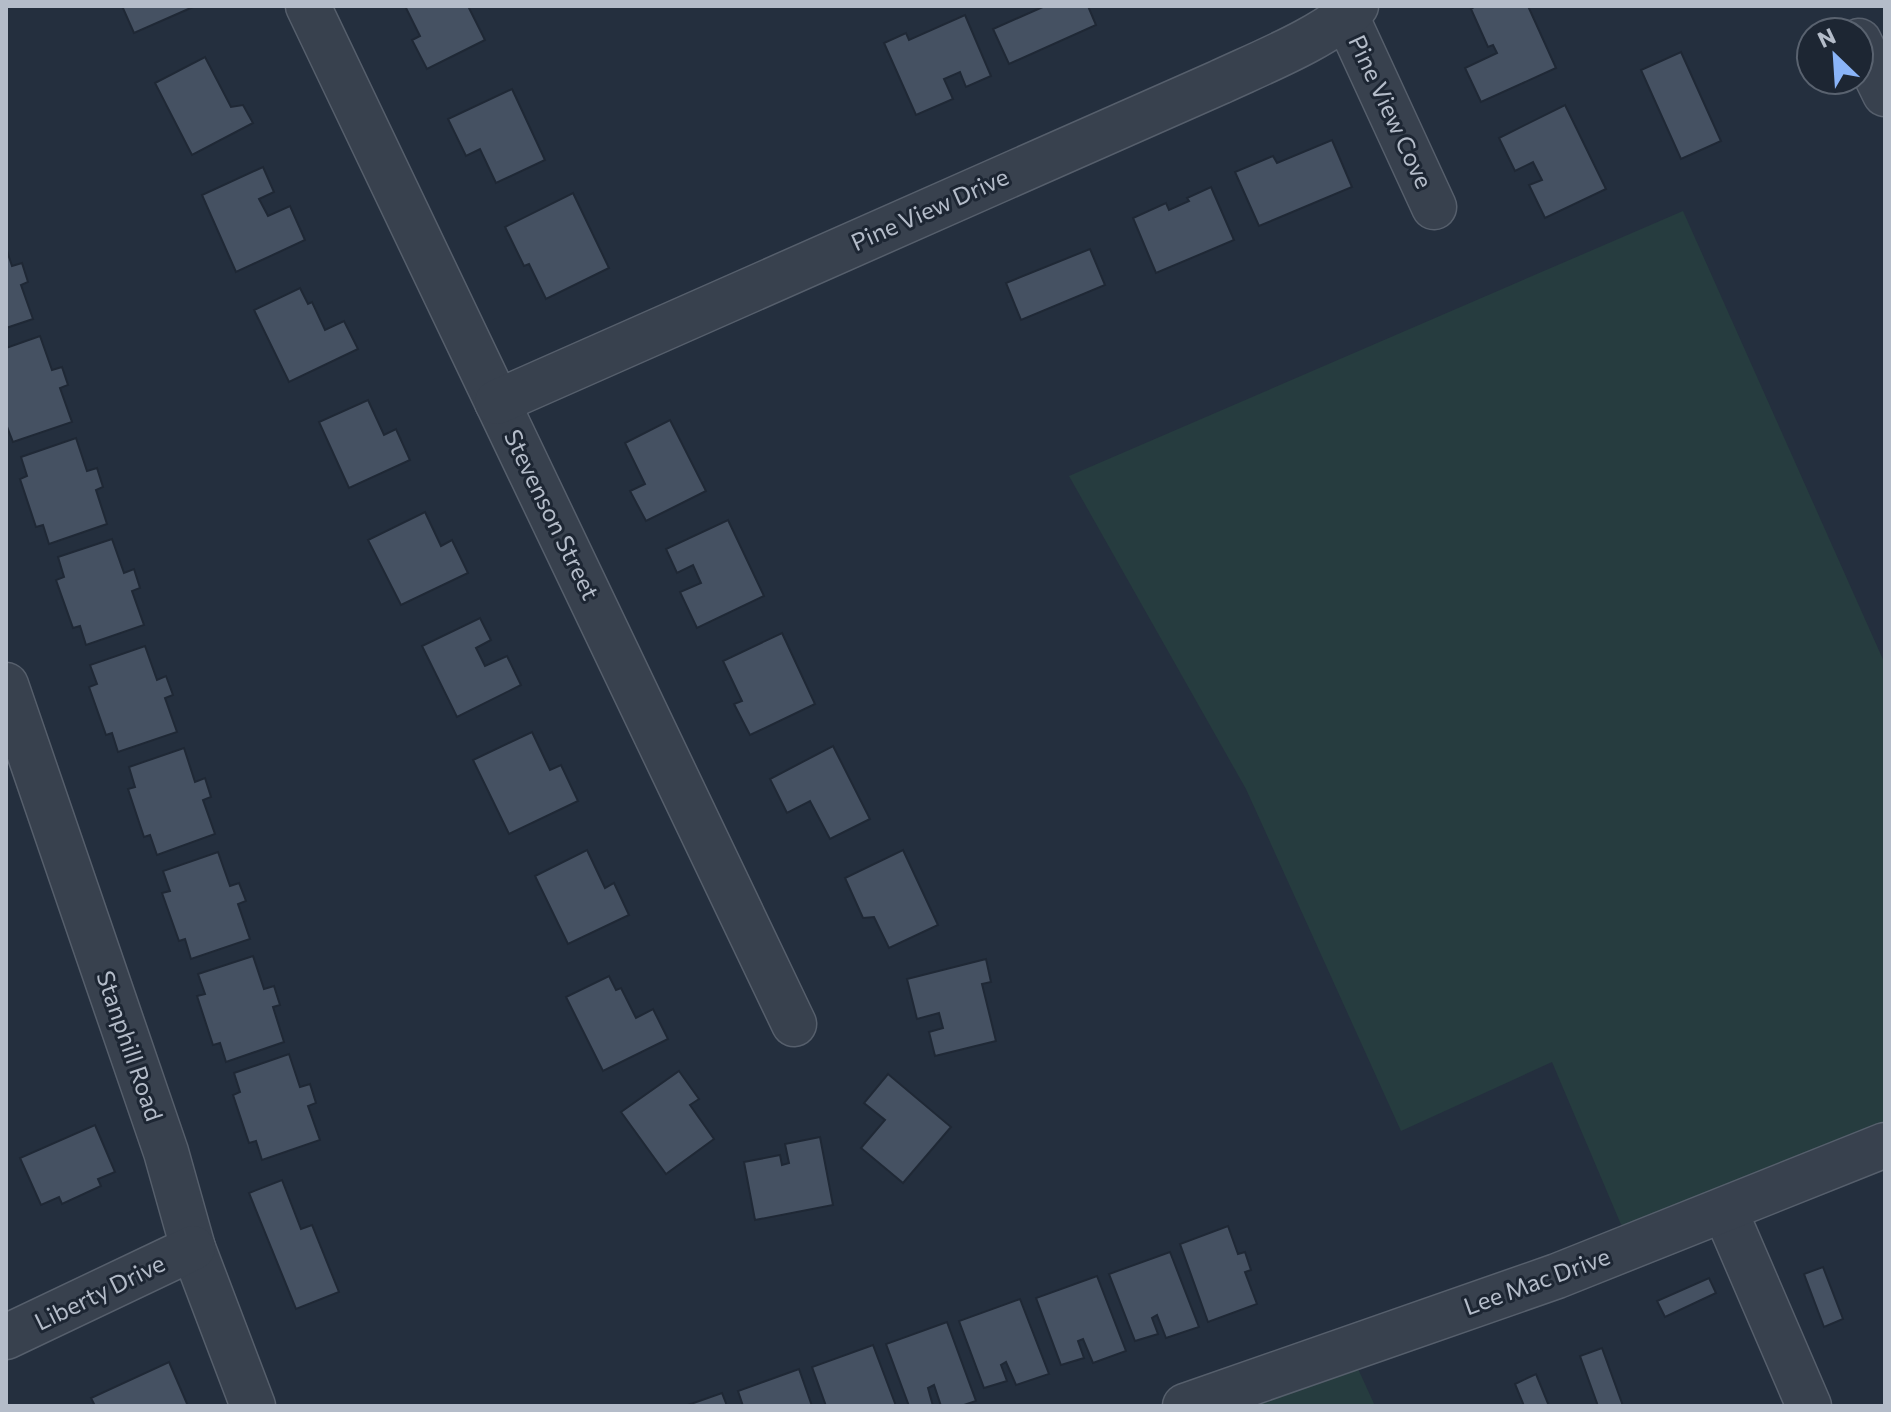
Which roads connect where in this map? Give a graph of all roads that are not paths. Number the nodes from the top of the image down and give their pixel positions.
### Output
1 (308, 6) edge
2 (1351, 11) edge
3 (1875, 74) edge
4 (1885, 94) edge
5 (1434, 207) dead end
6 (497, 402) junction
7 (6, 685) edge
8 (794, 1024) dead end
9 (1885, 1145) edge
10 (1725, 1211) junction
11 (193, 1248) junction
12 (6, 1337) edge
13 (253, 1406) edge
14 (1185, 1406) edge
15 (1809, 1406) edge

1 - 6 street, Stevenson Street
2 - 5 street, Pine View Cove
2 - 6 street, Pine View Drive
3 - 4 street
6 - 8 street, Stevenson Street
7 - 11 street, Stanphill Road
9 - 10 street, Lee Mac Drive
10 - 14 street, Lee Mac Drive
10 - 15 street
11 - 12 street, Liberty Drive
11 - 13 street, Stanphill Road

